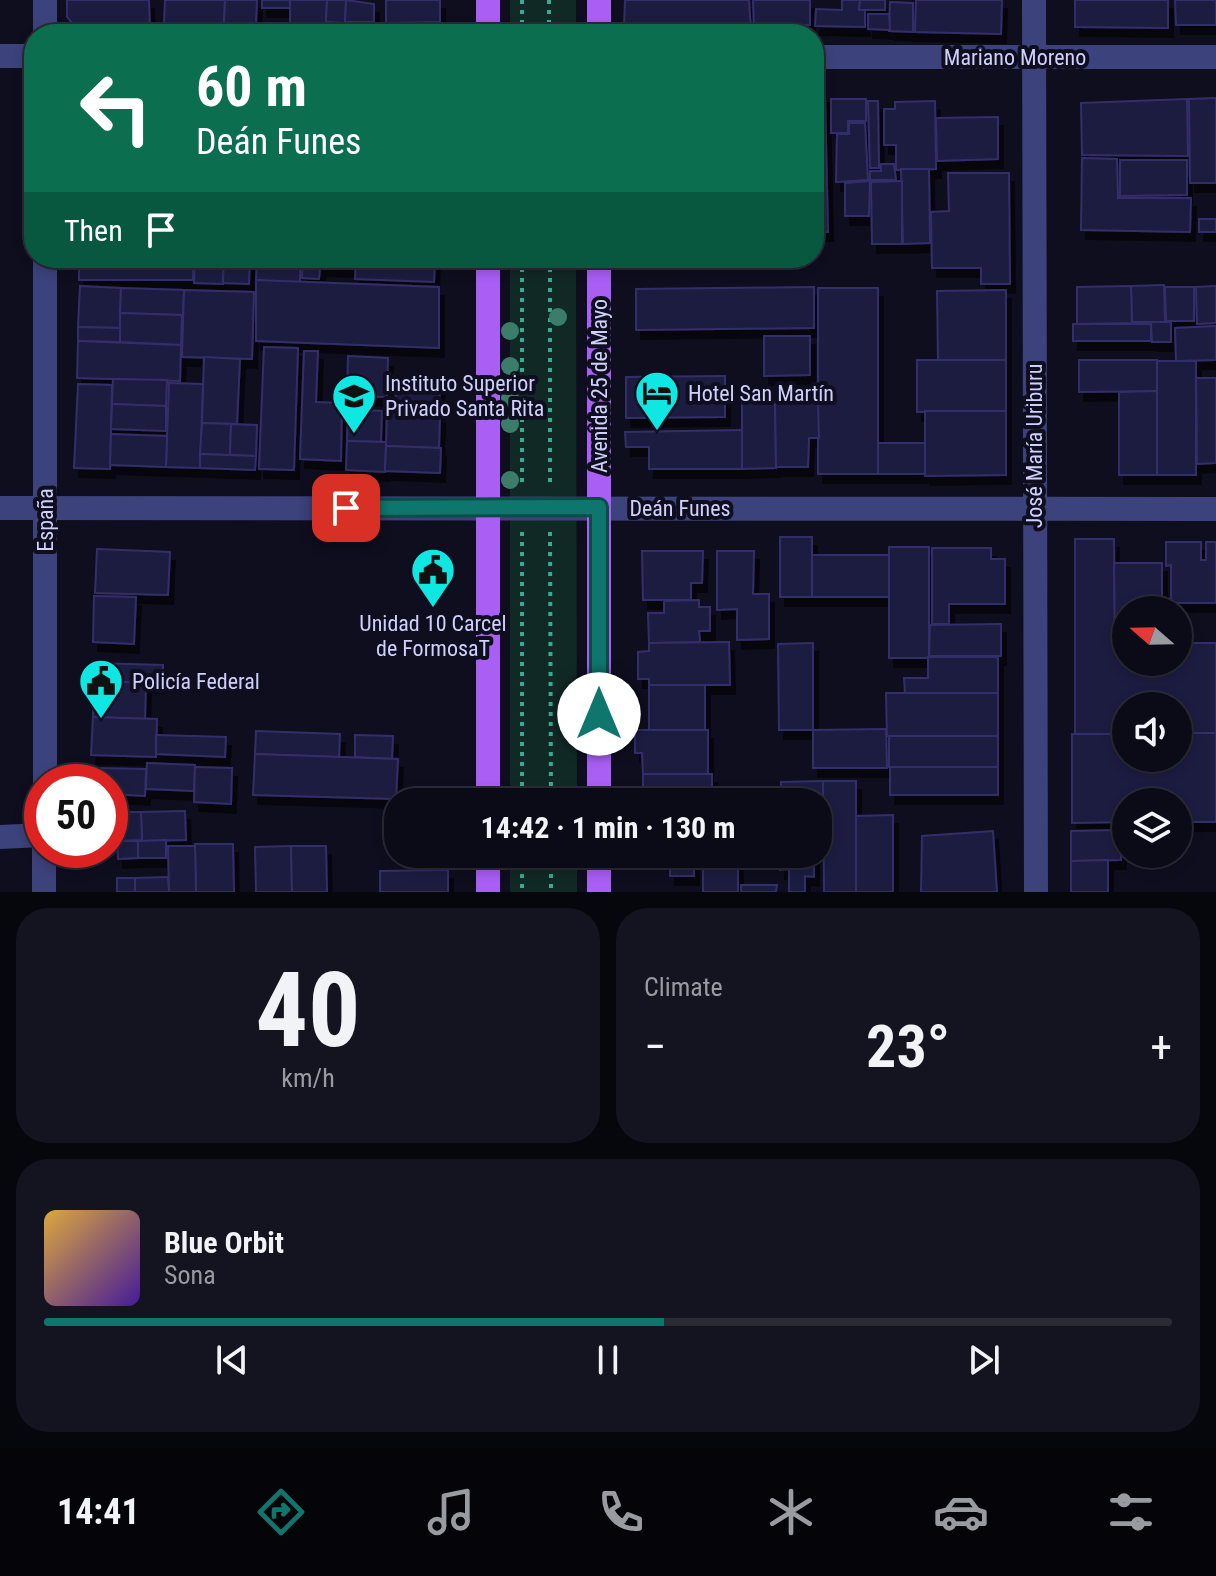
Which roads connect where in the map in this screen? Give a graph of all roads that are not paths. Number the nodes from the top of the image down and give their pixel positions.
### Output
1 (45, 0) edge
2 (488, 0) edge
3 (599, 0) edge
4 (1034, 0) edge
5 (45, 24) edge
6 (488, 24) edge
7 (599, 24) edge
8 (0, 56) edge
9 (24, 56) edge
10 (824, 57) edge
11 (1034, 57) junction
12 (1216, 57) edge
13 (45, 268) edge
14 (488, 268) edge
15 (599, 268) edge
16 (599, 507) junction
17 (0, 508) edge
18 (488, 508) junction
19 (45, 509) junction
20 (1034, 509) junction
21 (1216, 509) edge
22 (45, 764) edge
23 (488, 788) edge
24 (599, 788) edge
25 (24, 836) edge
26 (0, 837) edge
27 (44, 868) edge
28 (488, 868) edge
29 (599, 868) edge
30 (44, 892) edge
31 (488, 892) edge
32 (599, 892) edge
33 (1036, 892) edge

1 - 5 street
2 - 6 main road
3 - 7 main road
4 - 11 street, José María Uriburu
8 - 9 street
10 - 11 street, Mariano Moreno
11 - 12 street, Mariano Moreno
11 - 20 street, José María Uriburu
13 - 19 street, España
14 - 18 main road
15 - 16 main road, Avenida 25 de Mayo
16 - 18 street, Deán Funes
16 - 20 street, Deán Funes
16 - 24 main road, Avenida 25 de Mayo
17 - 19 street, Deán Funes
18 - 19 street, Deán Funes
18 - 23 main road
19 - 22 street, España
20 - 21 street, Deán Funes
20 - 33 street, José María Uriburu
25 - 26 street
27 - 30 street
28 - 31 main road
29 - 32 main road

